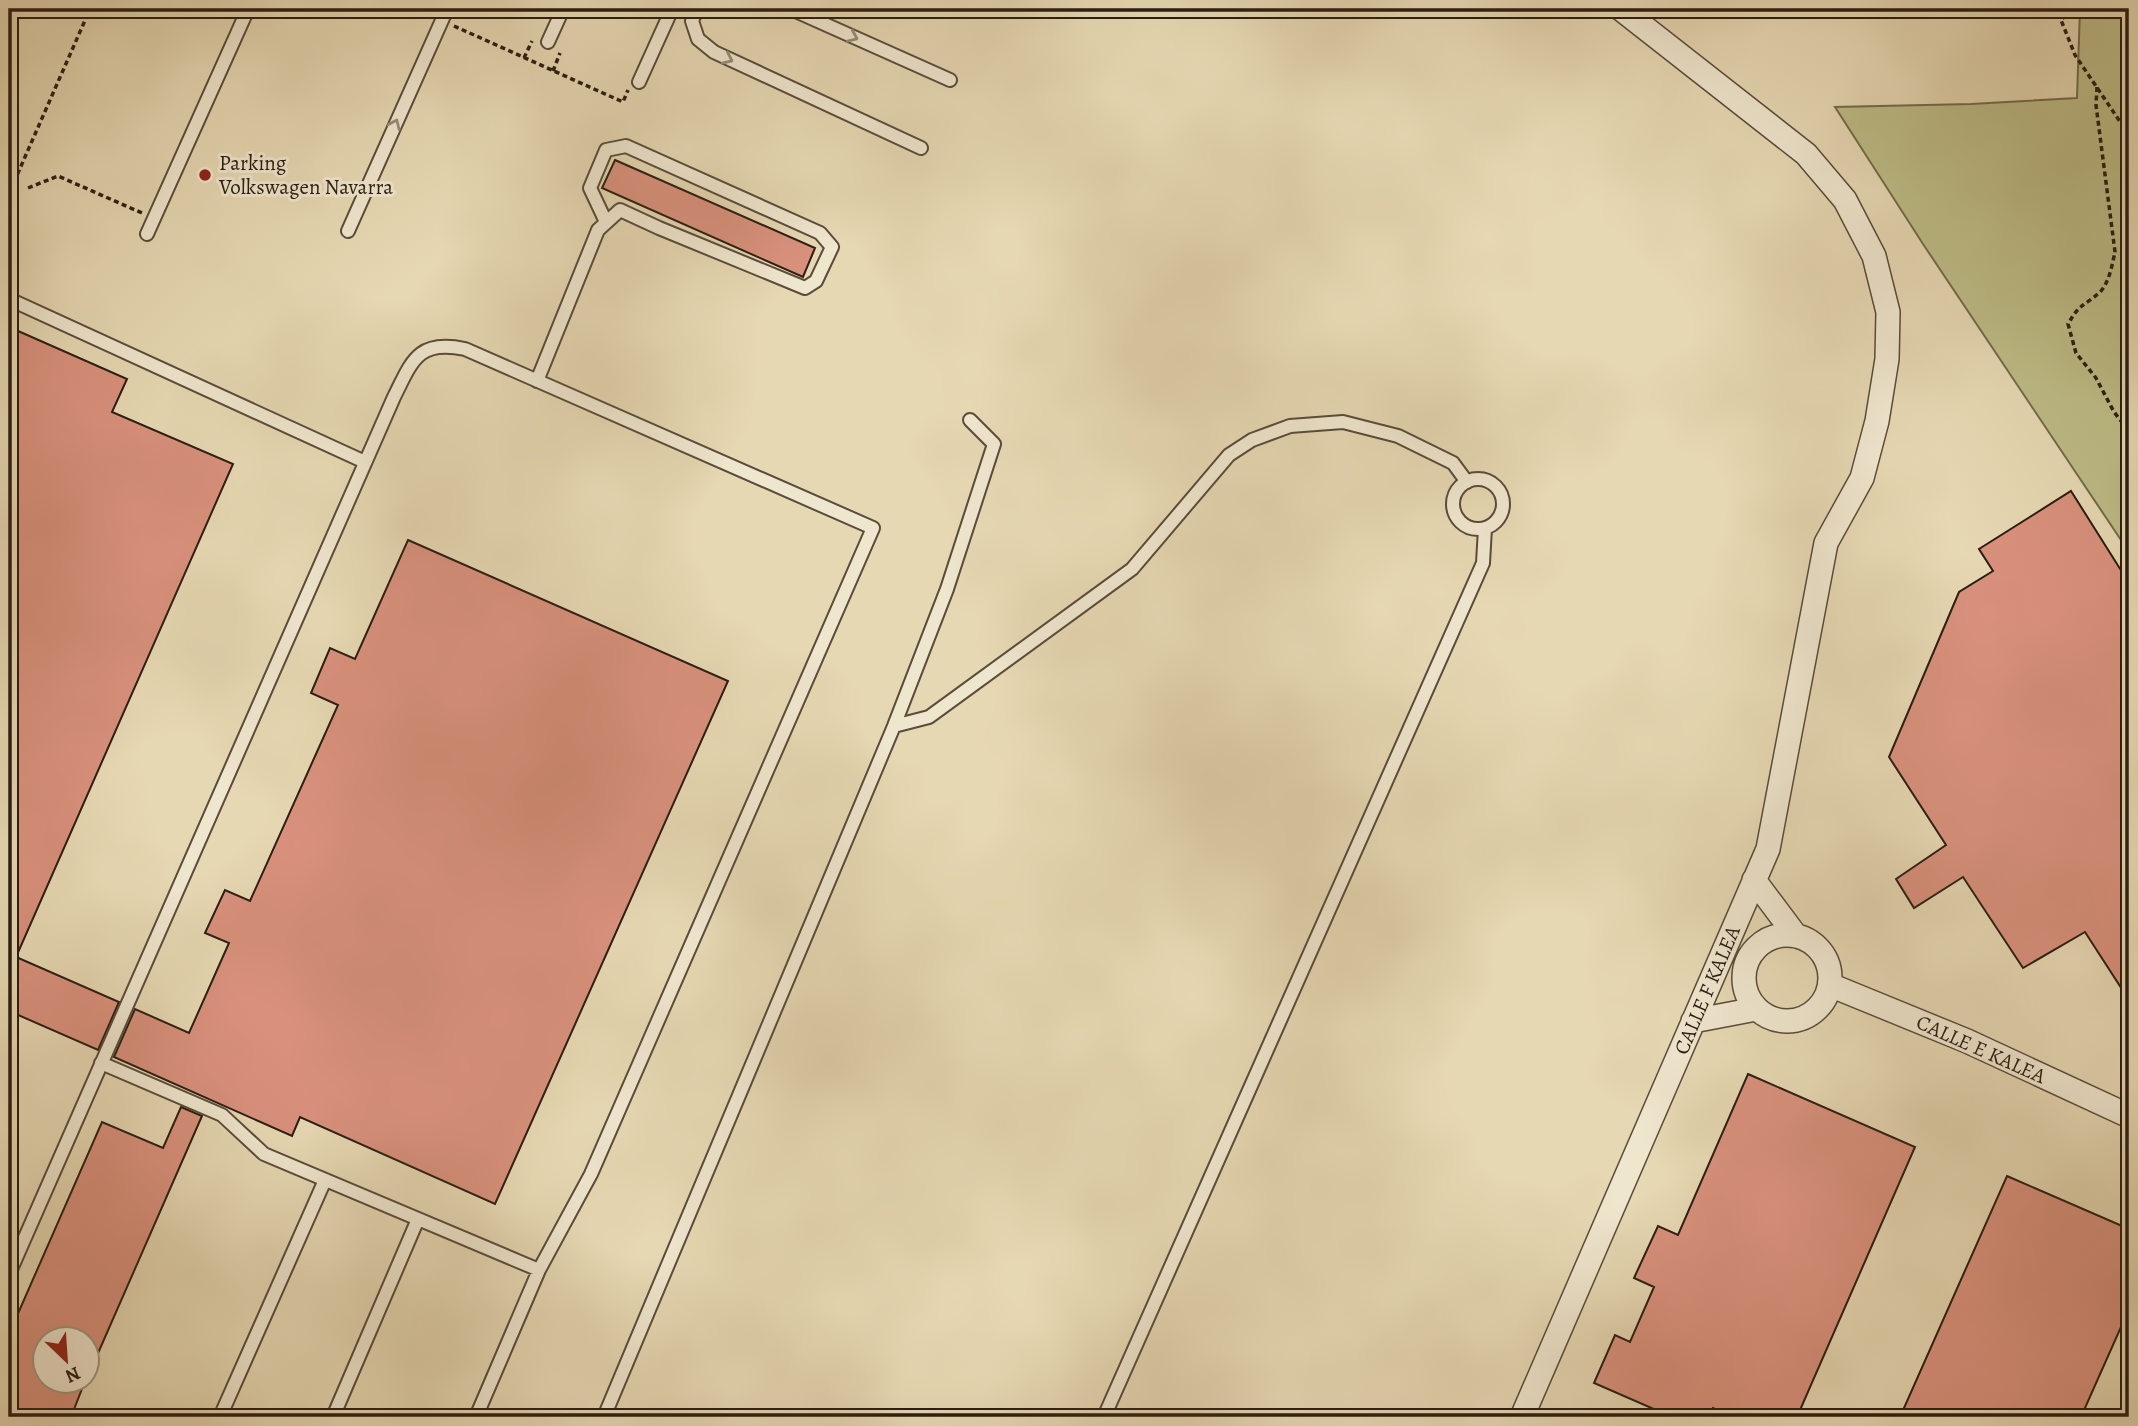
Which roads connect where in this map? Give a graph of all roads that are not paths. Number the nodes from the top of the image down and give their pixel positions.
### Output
1 (248, 9) edge
2 (563, 9) edge
3 (672, 9) edge
4 (697, 9) edge
5 (791, 9) edge
6 (1621, 9) edge
7 (444, 15) edge
8 (548, 42) dead end
9 (950, 80) dead end
10 (636, 81) road end
11 (921, 148) dead end
12 (606, 222) junction
13 (348, 231) dead end
14 (147, 234) dead end
15 (9, 299) edge
16 (537, 381) junction
17 (970, 420) dead end
18 (365, 462) junction
19 (1467, 482) junction
20 (1485, 528) junction
21 (894, 726) junction
22 (1754, 880) junction
23 (1796, 936) junction
24 (1830, 985) junction
25 (1756, 1009) junction
26 (1693, 1021) junction
27 (101, 1063) junction
28 (2129, 1116) edge
29 (325, 1180) junction
30 (418, 1219) junction
31 (539, 1270) junction
32 (9, 1274) edge
33 (220, 1417) edge
34 (333, 1417) edge
35 (475, 1417) edge
36 (604, 1417) edge
37 (1104, 1417) edge
38 (1522, 1417) edge

1 - 14 lane
2 - 8 lane
3 - 10 lane
4 -> 11 lane
5 -> 9 lane
6 - 22 street, CALLE F KALEA
13 -> 7 lane
12 - 12 lane
12 - 16 lane
15 - 18 lane
16 - 18 lane
16 - 31 lane
17 - 21 lane
18 - 27 lane
19 - 20 lane
19 - 20 lane
19 - 21 lane
20 - 37 lane
21 - 36 lane
22 - 23 street
22 - 26 street, CALLE F KALEA
23 - 24 street
23 - 25 street
24 - 25 street
24 - 28 street, CALLE E KALEA
25 - 26 street
26 - 38 street, CALLE F KALEA
27 - 29 lane
27 - 32 lane
29 - 30 lane
29 - 33 lane
30 - 31 lane
30 - 34 lane
31 - 35 lane

